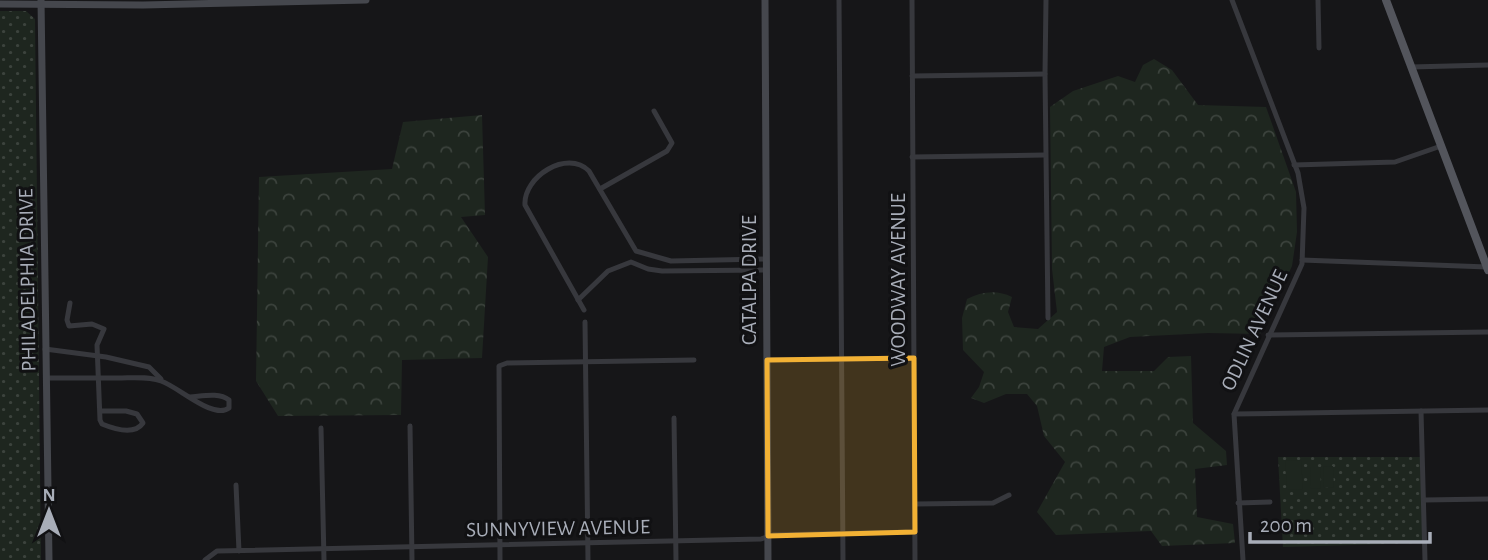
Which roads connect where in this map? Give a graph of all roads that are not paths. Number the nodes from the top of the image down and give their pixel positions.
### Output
1 (366, 0) edge
2 (765, 0) edge
3 (839, 0) edge
4 (912, 0) edge
5 (1046, 0) edge
6 (1232, 0) edge
7 (1318, 0) edge
8 (1386, 0) edge
9 (320, 1) edge
10 (231, 2) edge
11 (41, 3) edge
12 (143, 3) edge
13 (0, 4) edge
14 (1319, 48) dead end
15 (1488, 65) edge
16 (1411, 67) junction
17 (1045, 75) junction
18 (912, 76) junction
19 (654, 111) dead end
20 (1441, 146) junction
21 (1045, 155) junction
22 (912, 157) junction
23 (1294, 165) junction
24 (600, 189) junction
25 (636, 251) junction
26 (766, 259) junction
27 (1302, 260) junction
28 (631, 262) junction
29 (1488, 269) edge
30 (766, 270) junction
31 (578, 300) junction
32 (70, 303) dead end
33 (584, 310) dead end
34 (1048, 318) dead end
35 (585, 322) dead end
36 (1488, 332) edge
37 (1268, 335) junction
38 (45, 349) junction
39 (97, 355) junction
40 (914, 358) junction
41 (842, 359) junction
42 (694, 360) dead end
43 (767, 360) junction
44 (586, 362) junction
45 (46, 378) junction
46 (98, 378) junction
47 (163, 382) junction
48 (190, 397) junction
49 (1488, 410) edge
50 (100, 411) junction
51 (1421, 411) junction
52 (1234, 414) junction
53 (674, 418) dead end
54 (410, 426) dead end
55 (321, 428) dead end
56 (236, 485) dead end
57 (1009, 495) dead end
58 (1488, 499) edge
59 (1424, 500) junction
60 (1270, 502) dead end
61 (1238, 503) junction
62 (915, 504) junction
63 (915, 532) junction
64 (843, 533) junction
65 (768, 536) junction
66 (676, 541) junction
67 (588, 543) junction
68 (500, 544) junction
69 (412, 547) junction
70 (324, 549) junction
71 (239, 551) junction
72 (48, 560) edge
73 (205, 560) edge
74 (324, 560) edge
75 (412, 560) edge
76 (500, 560) edge
77 (588, 560) edge
78 (676, 560) edge
79 (768, 560) edge
80 (843, 560) edge
81 (915, 560) edge
82 (1242, 560) edge
83 (1425, 560) edge

1 - 9 main road
2 - 26 main road, CATALPA DRIVE
3 - 41 street
4 - 18 street, WOODWAY AVENUE
5 - 17 street
6 - 23 street, ODLIN AVENUE
7 - 14 street
8 - 16 main road
9 - 10 main road
10 - 12 main road
11 - 12 main road
11 - 13 main road
11 - 38 main road, PHILADELPHIA DRIVE
15 - 16 street
16 - 20 main road
17 - 18 street
17 - 21 street
18 - 22 street, WOODWAY AVENUE
19 - 24 street
20 - 23 street
20 - 29 main road
21 - 22 street
21 - 34 street
22 - 40 street, WOODWAY AVENUE
23 - 27 street, ODLIN AVENUE
24 - 25 street
24 - 31 street
25 - 26 street
25 - 28 street
26 - 30 main road, CATALPA DRIVE
27 - 29 street
27 - 37 street, ODLIN AVENUE
28 - 30 street
28 - 31 street
30 - 43 main road, CATALPA DRIVE
31 - 33 street
32 - 39 street
35 - 44 street
36 - 37 street
37 - 52 street, ODLIN AVENUE
38 - 39 street
38 - 45 main road, PHILADELPHIA DRIVE
39 - 46 street
39 - 47 street
40 - 41 street
40 - 62 street, WOODWAY AVENUE
41 - 43 street
41 - 64 street
42 - 44 street
43 - 65 main road, CATALPA DRIVE
44 - 67 street
44 - 68 street
45 - 46 street
45 - 72 main road, PHILADELPHIA DRIVE
46 - 47 street
46 - 50 street
47 - 48 street
48 - 48 street
49 - 51 street
50 - 50 street
51 - 52 street
51 - 59 street
52 - 61 street, ODLIN AVENUE
53 - 66 street
54 - 69 street
55 - 70 street
56 - 71 street
57 - 62 street
58 - 59 street
59 - 83 street
60 - 61 street
61 - 82 street, ODLIN AVENUE
62 - 63 street, WOODWAY AVENUE
63 - 64 street, SUNNYVIEW AVENUE
63 - 81 street, WOODWAY AVENUE
64 - 65 street, SUNNYVIEW AVENUE
64 - 80 street
65 - 66 street, SUNNYVIEW AVENUE
65 - 79 main road, CATALPA DRIVE
66 - 67 street, SUNNYVIEW AVENUE
66 - 78 street
67 - 68 street, SUNNYVIEW AVENUE
67 - 77 street
68 - 69 street, SUNNYVIEW AVENUE
68 - 76 street
69 - 70 street, SUNNYVIEW AVENUE
69 - 75 street
70 - 71 street, SUNNYVIEW AVENUE
70 - 74 street
71 - 73 street, SUNNYVIEW AVENUE

